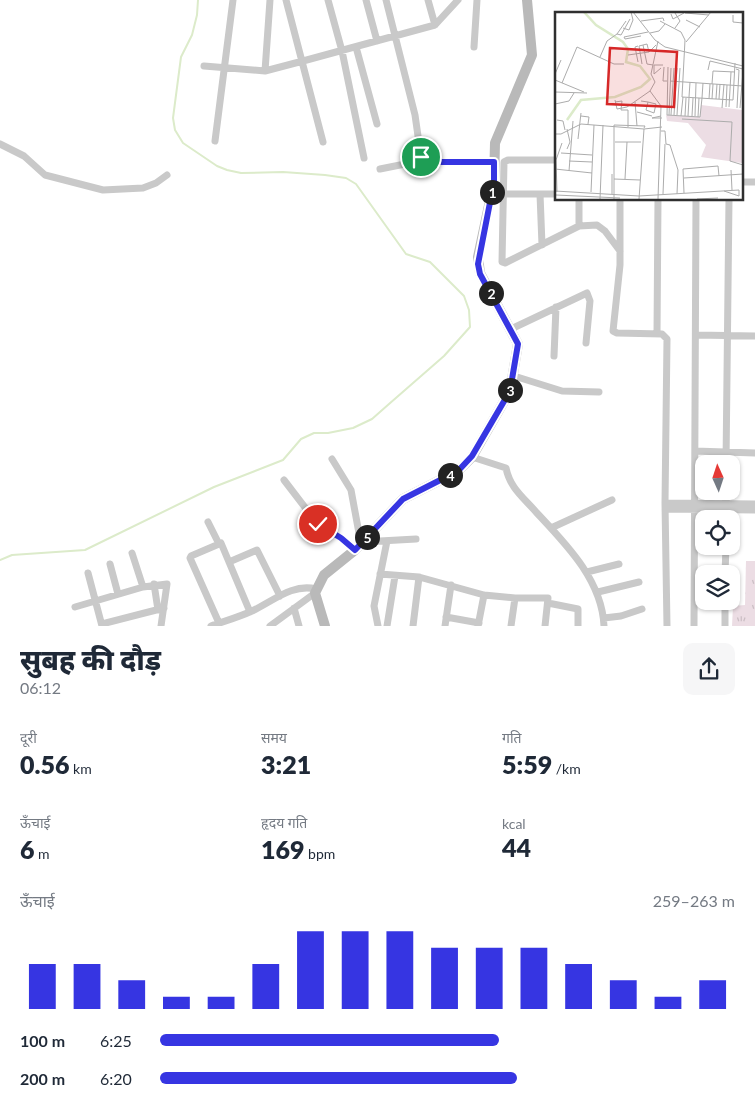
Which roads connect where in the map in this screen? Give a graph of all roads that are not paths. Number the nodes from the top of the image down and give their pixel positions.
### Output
1 (233, 0) edge
2 (270, 0) edge
3 (286, 0) edge
4 (328, 0) edge
5 (366, 0) edge
6 (386, 0) edge
7 (428, 0) edge
8 (458, 0) edge
9 (477, 0) edge
10 (527, 0) edge
11 (434, 25) junction
12 (395, 36) junction
13 (377, 41) junction
14 (356, 47) junction
15 (474, 47) dead end
16 (342, 51) junction
17 (303, 61) junction
18 (204, 66) dead end
19 (224, 67) junction
20 (265, 71) junction
21 (377, 124) dead end
22 (215, 141) dead end
23 (323, 142) dead end
24 (0, 144) edge
25 (364, 158) dead end
26 (425, 160) junction
27 (555, 160) edge
28 (494, 162) junction
29 (380, 169) dead end
30 (166, 175) dead end
31 (742, 182) edge
32 (755, 182) edge
33 (502, 194) junction
34 (540, 194) junction
35 (555, 194) edge
36 (579, 200) edge
37 (620, 200) edge
38 (658, 200) edge
39 (696, 200) edge
40 (729, 200) edge
41 (579, 226) junction
42 (542, 245) junction
43 (620, 251) junction
44 (556, 307) junction
45 (511, 329) junction
46 (657, 334) junction
47 (696, 335) junction
48 (728, 335) junction
49 (755, 336) edge
50 (586, 343) dead end
51 (554, 356) dead end
52 (514, 376) junction
53 (599, 392) dead end
54 (695, 452) junction
55 (726, 452) junction
56 (755, 453) edge
57 (472, 456) junction
58 (332, 459) dead end
59 (284, 480) dead end
60 (612, 500) dead end
61 (726, 500) edge
62 (755, 504) edge
63 (665, 506) junction
64 (694, 506) junction
65 (726, 507) junction
66 (755, 510) edge
67 (208, 522) dead end
68 (551, 528) junction
69 (416, 539) dead end
70 (387, 540) junction
71 (218, 544) junction
72 (359, 545) junction
73 (132, 553) dead end
74 (229, 562) junction
75 (110, 564) dead end
76 (619, 564) dead end
77 (586, 572) junction
78 (88, 573) dead end
79 (380, 574) junction
80 (395, 576) junction
81 (419, 577) junction
82 (639, 582) dead end
83 (154, 584) junction
84 (451, 585) junction
85 (142, 587) junction
86 (315, 591) junction
87 (598, 592) junction
88 (118, 594) junction
89 (484, 595) junction
90 (280, 596) junction
91 (515, 598) junction
92 (96, 600) junction
93 (548, 603) junction
94 (76, 607) dead end
95 (294, 608) junction
96 (161, 609) junction
97 (642, 609) dead end
98 (725, 610) edge
99 (250, 612) junction
100 (446, 617) junction
101 (604, 622) edge
102 (102, 625) edge
103 (215, 625) edge
104 (478, 625) edge
105 (161, 626) edge
106 (270, 626) edge
107 (299, 626) edge
108 (325, 626) edge
109 (378, 626) edge
110 (387, 626) edge
111 (413, 626) edge
112 (445, 626) edge
113 (511, 626) edge
114 (545, 626) edge
115 (578, 626) edge
116 (668, 626) edge
117 (694, 626) edge
118 (725, 626) edge

1 - 19 street
2 - 20 street
3 - 17 street
4 - 16 street
5 - 13 street
6 - 12 street
7 - 11 street
8 - 11 street
9 - 15 street
10 - 28 street
11 - 12 street
12 - 13 street
12 - 26 street
13 - 14 street
14 - 16 street
14 - 21 street
16 - 17 street
16 - 25 street
17 - 20 street
17 - 23 street
18 - 19 street
19 - 20 street
19 - 22 street
24 - 30 street
26 - 28 street
26 - 29 street
27 - 33 street
28 - 45 street
31 - 32 street
33 - 34 street
33 - 42 street
34 - 35 street
34 - 42 street
36 - 41 street
37 - 43 street
38 - 46 street
39 - 47 street
40 - 48 street
41 - 42 street
41 - 43 street
43 - 46 street
44 - 45 street
44 - 50 street
44 - 51 street
45 - 52 street
46 - 63 street
47 - 48 street
47 - 54 street
48 - 49 street
48 - 55 street
52 - 53 street
52 - 57 street
54 - 55 street
54 - 64 street
55 - 56 street
57 - 68 street
57 - 72 street
58 - 72 street
59 - 72 street
60 - 68 street
61 - 65 street
62 - 65 street
63 - 64 street
63 - 116 street
64 - 65 street
64 - 117 street
65 - 66 street
67 - 71 street
68 - 77 street
69 - 70 street
70 - 72 street
70 - 79 street
71 - 74 street
71 - 103 street
72 - 86 street
73 - 85 street
74 - 90 street
74 - 99 street
75 - 88 street
76 - 77 street
77 - 87 street
78 - 92 street
79 - 80 street
79 - 109 street
80 - 81 street
80 - 110 street
81 - 84 street
81 - 111 street
82 - 87 street
83 - 85 street
83 - 96 street
83 - 96 street
84 - 89 street
84 - 100 street
85 - 88 street
86 - 90 street
86 - 95 street
86 - 108 street
87 - 101 street
88 - 92 street
89 - 91 street
89 - 104 street
90 - 99 street
91 - 93 street
91 - 113 street
92 - 94 street
92 - 102 street
93 - 114 street
93 - 115 street
95 - 106 street
95 - 107 street
96 - 102 street
96 - 105 street
97 - 101 street
98 - 118 street
99 - 103 street
100 - 104 street
100 - 112 street

